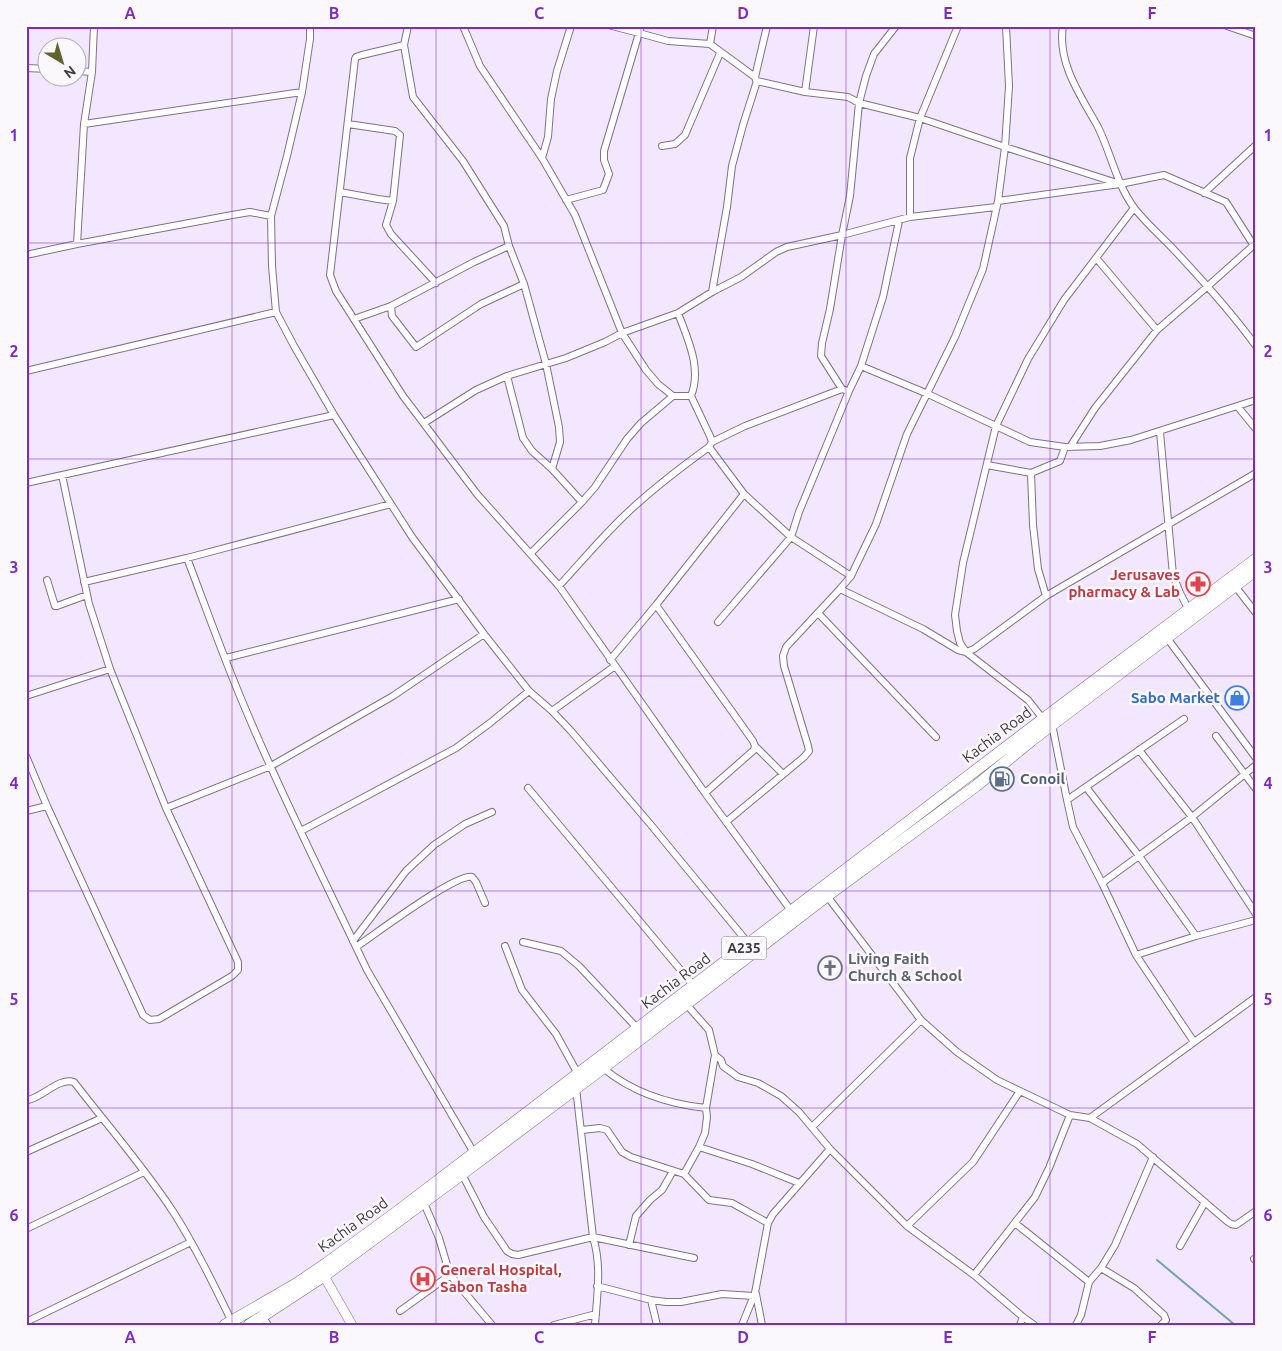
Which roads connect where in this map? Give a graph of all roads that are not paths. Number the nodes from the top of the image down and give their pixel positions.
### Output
1 (94, 26) edge
2 (310, 26) edge
3 (408, 26) edge
4 (463, 26) edge
5 (571, 26) edge
6 (612, 26) edge
7 (642, 26) edge
8 (714, 26) edge
9 (767, 26) edge
10 (814, 26) edge
11 (896, 26) edge
12 (958, 26) edge
13 (1006, 26) edge
14 (1063, 26) edge
15 (1227, 26) edge
16 (639, 33) junction
17 (1256, 36) edge
18 (404, 44) junction
19 (710, 44) junction
20 (720, 53) junction
21 (88, 72) edge
22 (92, 72) junction
23 (756, 79) junction
24 (302, 92) junction
25 (805, 92) junction
26 (859, 103) junction
27 (920, 118) junction
28 (84, 124) junction
29 (348, 124) junction
30 (1256, 145) edge
31 (662, 146) dead end
32 (1005, 147) junction
33 (542, 158) junction
34 (1120, 184) junction
35 (340, 192) junction
36 (1204, 193) junction
37 (566, 200) junction
38 (392, 201) junction
39 (997, 204) junction
40 (1134, 208) junction
41 (271, 216) junction
42 (910, 217) junction
43 (899, 221) junction
44 (842, 235) junction
45 (76, 244) junction
46 (1255, 245) edge
47 (509, 246) junction
48 (26, 256) edge
49 (1097, 259) junction
50 (436, 282) junction
51 (524, 284) junction
52 (1208, 286) junction
53 (712, 292) junction
54 (391, 306) junction
55 (276, 312) junction
56 (678, 313) junction
57 (354, 319) junction
58 (1157, 330) junction
59 (622, 333) junction
60 (1256, 346) edge
61 (546, 364) junction
62 (861, 366) junction
63 (26, 371) edge
64 (507, 376) junction
65 (842, 389) junction
66 (849, 391) junction
67 (928, 394) junction
68 (673, 396) junction
69 (691, 396) junction
70 (1256, 400) edge
71 (1238, 407) junction
72 (334, 415) junction
73 (424, 423) junction
74 (996, 426) junction
75 (1256, 429) edge
76 (1160, 432) junction
77 (711, 444) junction
78 (1068, 447) junction
79 (987, 465) junction
80 (552, 468) junction
81 (1031, 473) junction
82 (1256, 473) edge
83 (62, 474) junction
84 (26, 483) edge
85 (744, 494) junction
86 (582, 502) junction
87 (391, 504) junction
88 (1170, 524) junction
89 (791, 537) junction
90 (531, 553) junction
91 (187, 558) junction
92 (1256, 559) edge
93 (1256, 570) edge
94 (850, 576) junction
95 (46, 580) dead end
96 (84, 582) junction
97 (559, 586) junction
98 (1235, 586) junction
99 (840, 589) junction
100 (87, 596) junction
101 (1046, 596) junction
102 (459, 599) junction
103 (656, 605) junction
104 (1189, 610) junction
105 (818, 613) junction
106 (1256, 613) edge
107 (718, 622) dead end
108 (484, 634) junction
109 (1167, 638) junction
110 (966, 652) junction
111 (226, 658) junction
112 (610, 660) junction
113 (615, 666) junction
114 (110, 669) junction
115 (530, 691) junction
116 (26, 696) edge
117 (552, 711) junction
118 (1184, 719) dead end
119 (1048, 722) junction
120 (1029, 736) junction
121 (1216, 736) dead end
122 (936, 737) dead end
123 (755, 746) junction
124 (1139, 750) junction
125 (26, 756) edge
126 (1256, 758) edge
127 (1256, 765) edge
128 (271, 766) junction
129 (1245, 773) junction
130 (783, 774) junction
131 (1086, 787) junction
132 (528, 788) dead end
133 (1256, 789) edge
134 (705, 793) junction
135 (1066, 800) junction
136 (47, 806) junction
137 (166, 808) junction
138 (26, 811) edge
139 (492, 812) dead end
140 (1192, 817) junction
141 (726, 822) junction
142 (301, 831) junction
143 (1139, 856) junction
144 (1102, 883) junction
145 (828, 896) junction
146 (485, 903) dead end
147 (792, 912) junction
148 (1256, 914) edge
149 (1256, 920) edge
150 (1196, 936) junction
151 (523, 942) dead end
152 (355, 944) junction
153 (749, 944) junction
154 (505, 946) dead end
155 (1136, 956) junction
156 (694, 986) junction
157 (1256, 997) edge
158 (686, 1004) junction
159 (921, 1020) junction
160 (638, 1029) junction
161 (1194, 1042) junction
162 (715, 1055) junction
163 (603, 1068) junction
164 (578, 1074) junction
165 (576, 1088) junction
166 (1020, 1091) junction
167 (26, 1099) edge
168 (706, 1108) junction
169 (1070, 1115) junction
170 (102, 1118) junction
171 (1090, 1118) junction
172 (812, 1127) junction
173 (582, 1130) junction
174 (699, 1147) junction
175 (830, 1149) junction
176 (26, 1152) edge
177 (474, 1153) junction
178 (1153, 1157) junction
179 (673, 1171) junction
180 (144, 1172) junction
181 (462, 1174) junction
182 (684, 1174) junction
183 (799, 1183) junction
184 (424, 1202) junction
185 (1205, 1202) junction
186 (1256, 1211) edge
187 (768, 1223) junction
188 (1015, 1223) junction
189 (907, 1226) junction
190 (26, 1229) edge
191 (593, 1237) junction
192 (191, 1242) junction
193 (629, 1245) junction
194 (1180, 1246) dead end
195 (694, 1258) dead end
196 (1101, 1268) junction
197 (450, 1275) junction
198 (974, 1275) junction
199 (324, 1276) junction
200 (1089, 1282) junction
201 (597, 1286) junction
202 (755, 1295) junction
203 (651, 1300) junction
204 (400, 1311) dead end
205 (596, 1314) junction
206 (1023, 1317) junction
207 (266, 1321) edge
208 (26, 1322) edge
209 (229, 1323) edge
210 (489, 1323) edge
211 (249, 1325) edge
212 (352, 1325) edge
213 (554, 1325) edge
214 (595, 1325) edge
215 (658, 1325) edge
216 (742, 1325) edge
217 (762, 1325) edge
218 (1020, 1325) edge
219 (1034, 1325) edge
220 (1076, 1325) edge
221 (1161, 1325) edge

1 - 22 street
2 - 24 street
3 - 18 street
4 - 33 street
5 - 33 street
6 - 16 street
7 - 16 street
8 - 19 street
9 - 23 street
10 - 25 street
11 - 26 street
12 - 27 street
13 - 32 street
14 - 34 street
15 - 17 street
16 - 19 street
16 - 37 street
18 - 29 street
18 - 47 street
19 - 20 street
20 - 23 street
20 - 31 street
21 - 22 street
22 - 28 street
23 - 25 street
23 - 53 street
24 - 28 street
24 - 41 street
25 - 26 street
26 - 27 street
26 - 44 street
27 - 32 street
27 - 42 street
28 - 45 street
29 - 35 street
29 - 38 street
30 - 36 street
32 - 34 street
32 - 39 street
33 - 37 street
34 - 36 street
34 - 39 street
34 - 40 street
35 - 38 street
35 - 57 street
36 - 46 street
37 - 59 street
38 - 50 street
39 - 42 street
39 - 67 street
40 - 49 street
40 - 52 street
41 - 45 street
41 - 55 street
42 - 43 street
43 - 44 street
43 - 62 street
44 - 53 street
44 - 65 street
45 - 48 street
46 - 52 street
47 - 50 street
47 - 51 street
49 - 58 street
49 - 74 street
50 - 54 street
51 - 54 street
51 - 61 street
52 - 58 street
52 - 60 street
53 - 56 street
54 - 57 street
55 - 63 street
55 - 72 street
56 - 59 street
56 - 69 street
57 - 73 street
58 - 78 street
59 - 61 street
59 - 68 street
61 - 64 street
61 - 80 street
62 - 66 street
62 - 67 street
64 - 73 street
64 - 80 street
65 - 66 street
65 - 77 street
66 - 89 street
67 - 74 street
67 - 94 street
68 - 69 street
68 - 86 street
69 - 77 street
70 - 71 street
71 - 75 street
71 - 76 street
72 - 83 street
72 - 87 street
73 - 90 street
74 - 78 street
74 - 79 street
76 - 78 street
76 - 88 street
77 - 85 street
77 - 97 street
78 - 81 street
79 - 81 street
79 - 110 street
80 - 86 street
81 - 101 street
82 - 88 street
83 - 84 street
83 - 96 street
85 - 89 street
85 - 103 street
86 - 90 street
87 - 91 street
87 - 102 street
88 - 101 street
88 - 104 street
89 - 94 street
89 - 107 street
90 - 97 street
91 - 96 street
91 - 111 street
92 - 104 highway, Kachia Road / A235
93 - 98 highway, Kachia Road / A235
94 - 99 street
95 - 100 street
96 - 100 street
97 - 112 street
98 - 106 street
98 - 109 highway, Kachia Road / A235
99 - 105 street
99 - 110 street
100 - 114 street
101 - 110 street
102 - 108 street
102 - 111 street
103 - 112 street
103 - 123 street
104 - 119 highway, Kachia Road / A235
105 - 122 street
105 - 130 street
108 - 115 street
108 - 128 street
109 - 119 highway, Kachia Road / A235
109 - 126 street
110 - 119 street
111 - 128 street
112 - 113 street
113 - 117 street
113 - 134 street
114 - 116 street
114 - 137 street
115 - 117 street
115 - 142 street
117 - 153 street
118 - 124 street
119 - 120 highway, Kachia Road / A235
119 - 135 street
120 - 145 highway, Kachia Road / A235
120 - 147 highway, Kachia Road / A235
121 - 129 street
123 - 130 street
123 - 134 street
124 - 131 street
124 - 140 street
125 - 136 street
127 - 129 street
128 - 137 street
128 - 142 street
129 - 133 street
129 - 140 street
130 - 141 street
131 - 135 street
131 - 143 street
132 - 156 street
134 - 141 street
135 - 144 street
136 - 137 street
136 - 138 street
139 - 152 street
140 - 143 street
140 - 148 street
141 - 147 street
142 - 152 street
143 - 144 street
143 - 150 street
144 - 155 street
145 - 158 highway, Kachia Road / A235
145 - 159 street
146 - 152 street
147 - 153 highway, Kachia Road / A235
149 - 150 street
150 - 155 street
151 - 160 street
152 - 177 street
153 - 156 highway, Kachia Road / A235
154 - 164 street
155 - 161 street
156 - 160 highway, Kachia Road / A235
157 - 161 street
158 - 162 street
158 - 163 highway, Kachia Road / A235
159 - 166 street
159 - 172 street
160 - 164 highway, Kachia Road / A235
161 - 171 street
162 - 168 street
162 - 172 street
163 - 165 highway, Kachia Road / A235
163 - 168 street
164 - 177 highway, Kachia Road / A235
165 - 173 street
165 - 181 highway, Kachia Road / A235
166 - 169 street
166 - 189 street
167 - 170 street
168 - 174 street
169 - 171 street
169 - 188 street
170 - 176 street
170 - 180 street
171 - 178 street
172 - 175 street
173 - 179 street
173 - 191 street
174 - 182 street
174 - 183 street
175 - 183 street
175 - 189 street
177 - 209 highway, Kachia Road / A235
178 - 185 street
178 - 196 street
179 - 182 street
179 - 193 street
180 - 190 street
180 - 192 street
181 - 184 highway, Kachia Road / A235
181 - 191 street
182 - 187 street
183 - 187 street
184 - 197 street
184 - 199 highway, Kachia Road / A235
185 - 186 street
185 - 194 street
187 - 202 street
188 - 198 street
188 - 200 street
189 - 198 street
191 - 193 street
191 - 201 street
192 - 208 street
192 - 209 street
193 - 195 street
196 - 200 street
196 - 221 street
197 - 204 street
197 - 210 street
198 - 206 street
199 - 207 highway, Kachia Road / A235
199 - 212 street
200 - 220 street
201 - 203 street
201 - 205 street
202 - 203 street
202 - 216 street
202 - 217 street
203 - 215 street
205 - 213 street
205 - 214 street
206 - 218 street
206 - 219 street
207 - 211 highway, Kachia Road / A235

